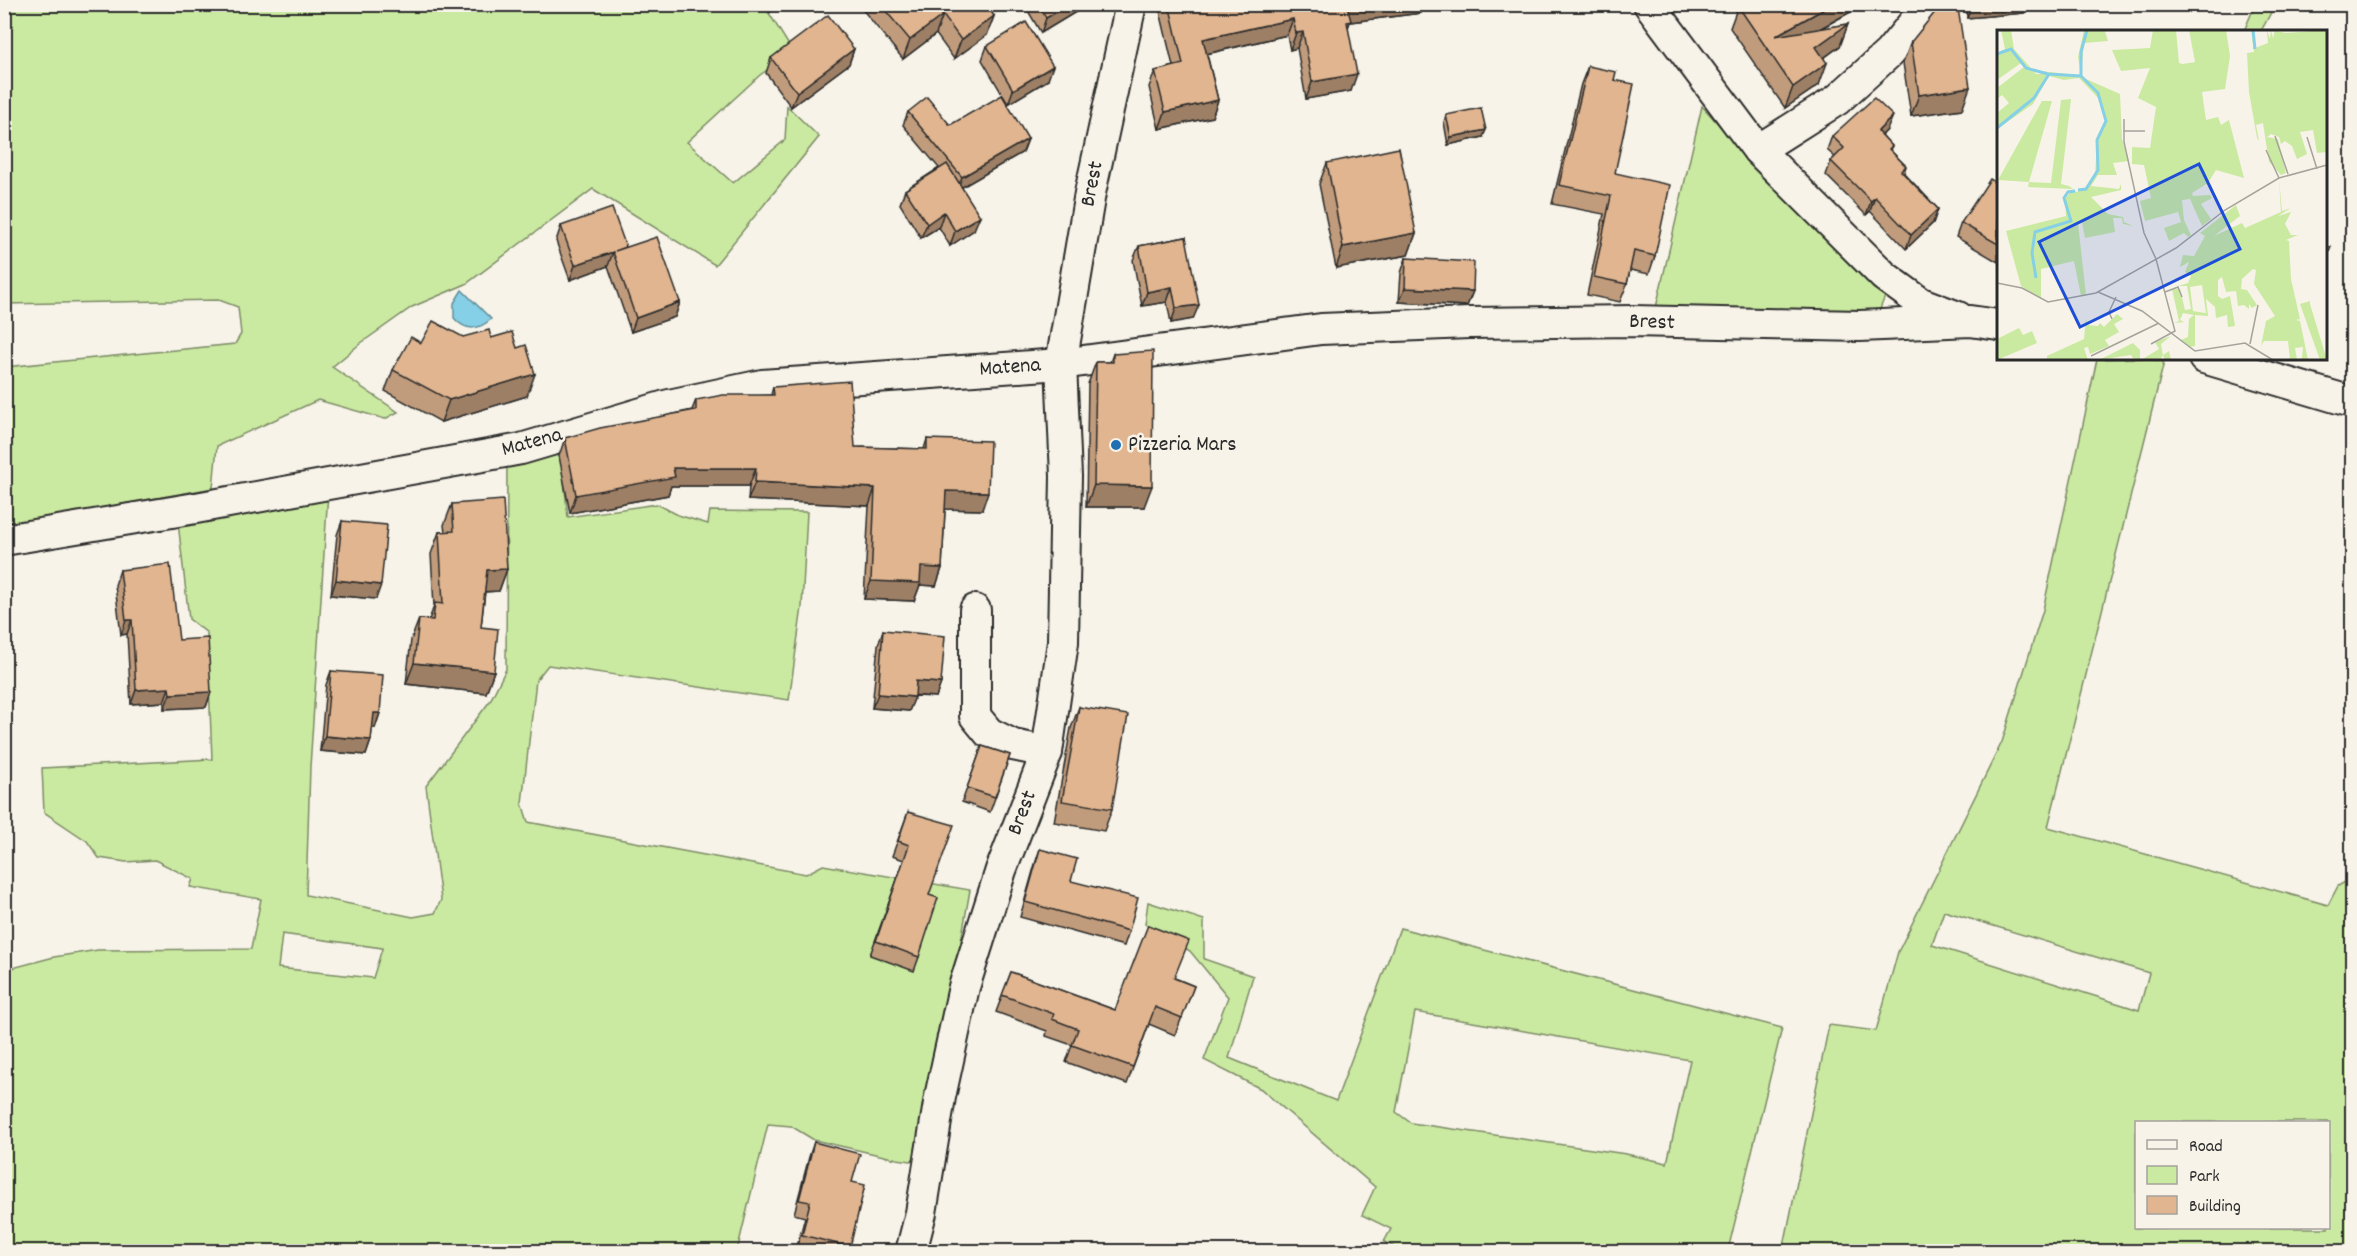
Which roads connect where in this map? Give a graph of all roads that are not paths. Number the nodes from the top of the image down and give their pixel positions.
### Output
1 (1131, 4) edge
2 (1649, 4) edge
3 (1929, 4) edge
4 (1758, 150) junction
5 (1984, 323) edge
6 (2211, 360) edge
7 (1061, 364) junction
8 (2352, 402) edge
9 (4, 540) edge
10 (975, 610) dead end
11 (1047, 752) junction
12 (911, 1251) edge

1 - 7 street, Brest
2 - 4 street, Brest
3 - 4 street
4 - 5 street, Brest
5 - 7 street, Brest
6 - 8 street
7 - 9 street, Matena
7 - 11 street, Brest
10 - 11 street
11 - 12 street, Brest

